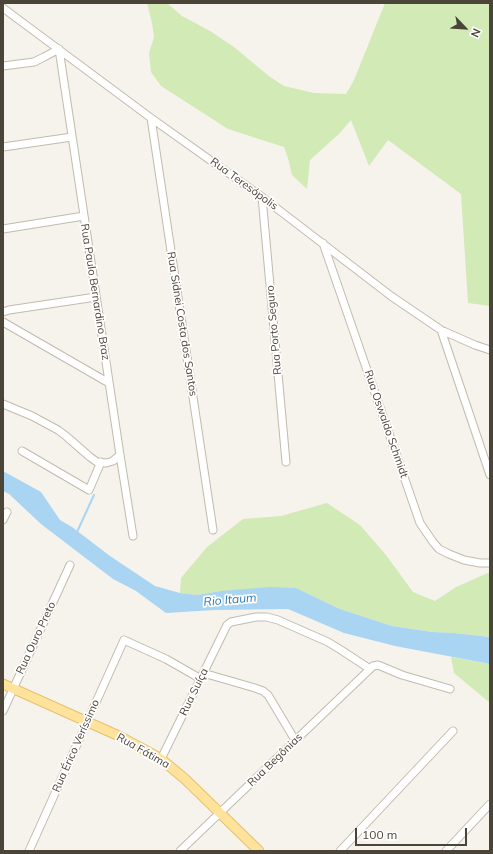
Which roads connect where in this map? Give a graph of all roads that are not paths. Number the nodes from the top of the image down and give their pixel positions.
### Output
1 (3, 8) edge
2 (59, 49) junction
3 (3, 66) edge
4 (151, 118) junction
5 (72, 136) junction
6 (3, 148) edge
7 (262, 197) junction
8 (84, 216) junction
9 (3, 229) edge
10 (323, 243) junction
11 (96, 297) junction
12 (3, 312) edge
13 (3, 322) edge
14 (441, 330) junction
15 (490, 350) edge
16 (109, 383) junction
17 (3, 404) edge
18 (22, 451) dead end
19 (120, 455) junction
20 (101, 462) junction
21 (286, 462) dead end
22 (490, 474) edge
23 (7, 512) dead end
24 (3, 520) edge
25 (212, 530) dead end
26 (134, 536) dead end
27 (490, 563) edge
28 (70, 566) dead end
29 (370, 669) junction
30 (202, 676) junction
31 (3, 684) edge
32 (13, 689) junction
33 (450, 689) dead end
34 (3, 711) edge
35 (87, 722) junction
36 (454, 731) dead end
37 (295, 740) junction
38 (161, 759) junction
39 (490, 804) edge
40 (220, 813) junction
41 (29, 851) edge
42 (180, 851) edge
43 (260, 851) edge
44 (340, 851) edge
45 (446, 851) edge

1 - 2 street, Rua Teresópolis
2 - 3 street
2 - 4 street, Rua Teresópolis
2 - 5 street, Rua Paulo Bernardino Braz
4 - 7 street, Rua Teresópolis
4 - 25 street, Rua Sidnei Costa dos Santos
5 - 6 street
5 - 8 street, Rua Paulo Bernardino Braz
7 - 10 street, Rua Teresópolis
7 - 21 street, Rua Porto Seguro
8 - 9 street
8 - 11 street, Rua Paulo Bernardino Braz
10 - 14 street, Rua Teresópolis
10 - 27 street, Rua Oswaldo Schmidt
11 - 12 street
11 - 16 street, Rua Paulo Bernardino Braz
13 - 16 street
14 - 15 street, Rua Teresópolis
14 - 22 street
16 - 19 street, Rua Paulo Bernardino Braz
17 - 20 street
18 - 20 street
19 - 20 street
19 - 26 street, Rua Paulo Bernardino Braz
23 - 24 street
28 - 32 street, Rua Ouro Preto
29 - 30 street, Rua Suíça
29 - 33 street
29 - 37 street, Rua Begônias
30 - 35 street, Rua Érico Veríssimo
30 - 37 street
30 - 38 street, Rua Suíça
31 - 32 main road, Rua Fátima
32 - 34 street, Rua Ouro Preto
32 - 35 main road, Rua Fátima
35 - 38 main road, Rua Fátima
35 - 41 street, Rua Érico Veríssimo
36 - 44 street
37 - 40 street, Rua Begônias
38 - 40 main road, Rua Fátima
39 - 45 street
40 - 42 street, Rua Begônias
40 - 43 main road, Rua Fátima

